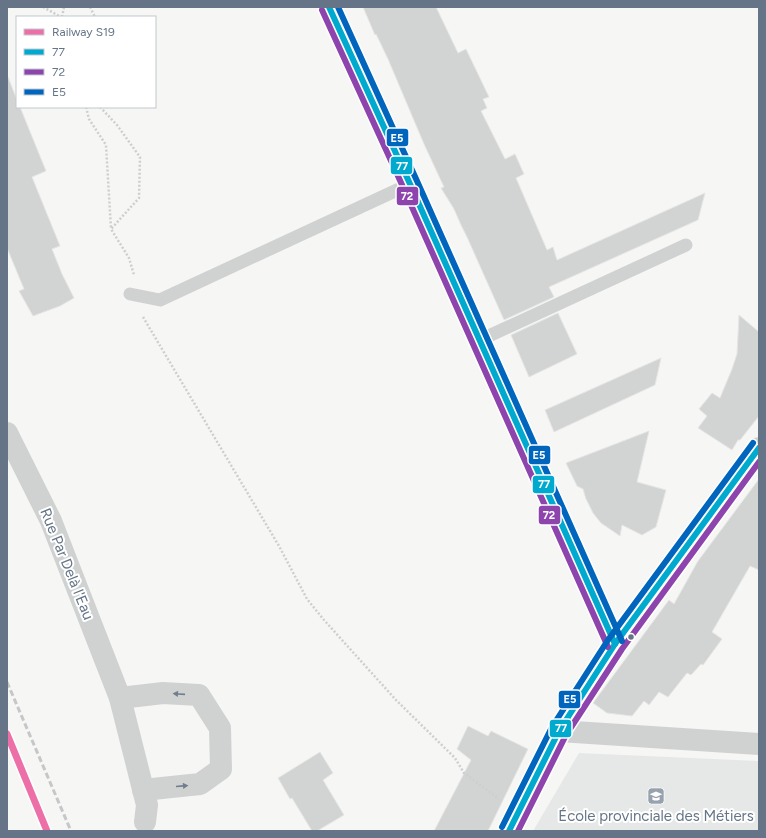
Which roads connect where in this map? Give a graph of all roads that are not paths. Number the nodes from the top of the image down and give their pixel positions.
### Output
1 (329, 7) edge
2 (410, 184) junction
3 (686, 245) dead end
4 (130, 294) road end
5 (480, 340) junction
6 (7, 433) edge
7 (759, 448) edge
8 (615, 644) junction
9 (120, 698) junction
10 (559, 730) junction
11 (759, 744) edge
12 (143, 790) junction
13 (145, 822) dead end
14 (509, 831) edge

1 - 2 street
2 - 4 lane
2 - 5 street
3 - 5 lane
5 - 8 street
6 - 9 street, Rue Par Delà l'Eau
7 - 8 street
8 - 10 street
9 - 12 street, Rue Par Delà l'Eau
12 -> 9 street
10 - 11 street
10 - 14 street
12 - 13 street, Rue Par Delà l'Eau

